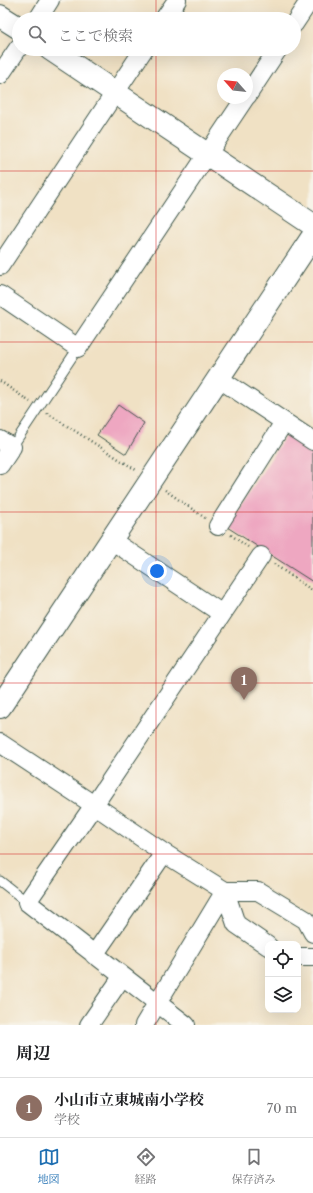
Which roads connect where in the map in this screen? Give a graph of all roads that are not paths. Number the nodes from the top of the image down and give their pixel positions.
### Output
1 (50, 0) edge
2 (177, 0) edge
3 (310, 0) edge
4 (42, 12) edge
5 (169, 12) edge
6 (301, 14) edge
7 (0, 16) edge
8 (12, 24) edge
9 (13, 56) edge
10 (60, 56) edge
11 (140, 56) edge
12 (273, 56) edge
13 (0, 75) edge
14 (253, 86) edge
15 (116, 93) junction
16 (241, 104) edge
17 (208, 155) junction
18 (313, 225) edge
19 (313, 236) edge
20 (0, 266) edge
21 (0, 295) edge
22 (78, 348) junction
23 (218, 378) junction
24 (284, 422) junction
25 (312, 439) edge
26 (6, 443) edge
27 (0, 465) edge
28 (218, 526) dead end
29 (111, 540) junction
30 (261, 556) dead end
31 (221, 613) junction
32 (0, 707) edge
33 (0, 743) edge
34 (94, 805) junction
35 (164, 853) junction
36 (0, 881) edge
37 (225, 891) junction
38 (27, 902) junction
39 (313, 933) edge
40 (265, 944) edge
41 (94, 955) junction
42 (301, 957) edge
43 (313, 957) edge
44 (122, 977) junction
45 (157, 1003) junction
46 (89, 1025) edge
47 (144, 1025) edge
48 (186, 1025) edge

1 - 4 street
2 - 5 street
3 - 6 street
7 - 8 street
9 - 13 street
10 - 15 street
11 - 15 street
12 - 14 street
15 - 17 street
15 - 20 street
16 - 17 street
17 - 18 street
17 - 22 street
19 - 23 street
21 - 22 street
22 - 26 lane
23 - 24 street
23 - 29 street
24 - 25 street
24 - 28 street
26 - 27 street
29 - 31 street
29 - 32 street
30 - 31 street
31 - 34 street
33 - 34 street
34 - 35 street
34 - 38 street
35 - 37 street
35 - 41 street
36 - 38 lane
37 - 39 street
37 - 40 street
37 - 45 street
38 - 41 street
41 - 44 street
42 - 43 street
44 - 45 street
44 - 46 street
45 - 47 street
45 - 48 street

